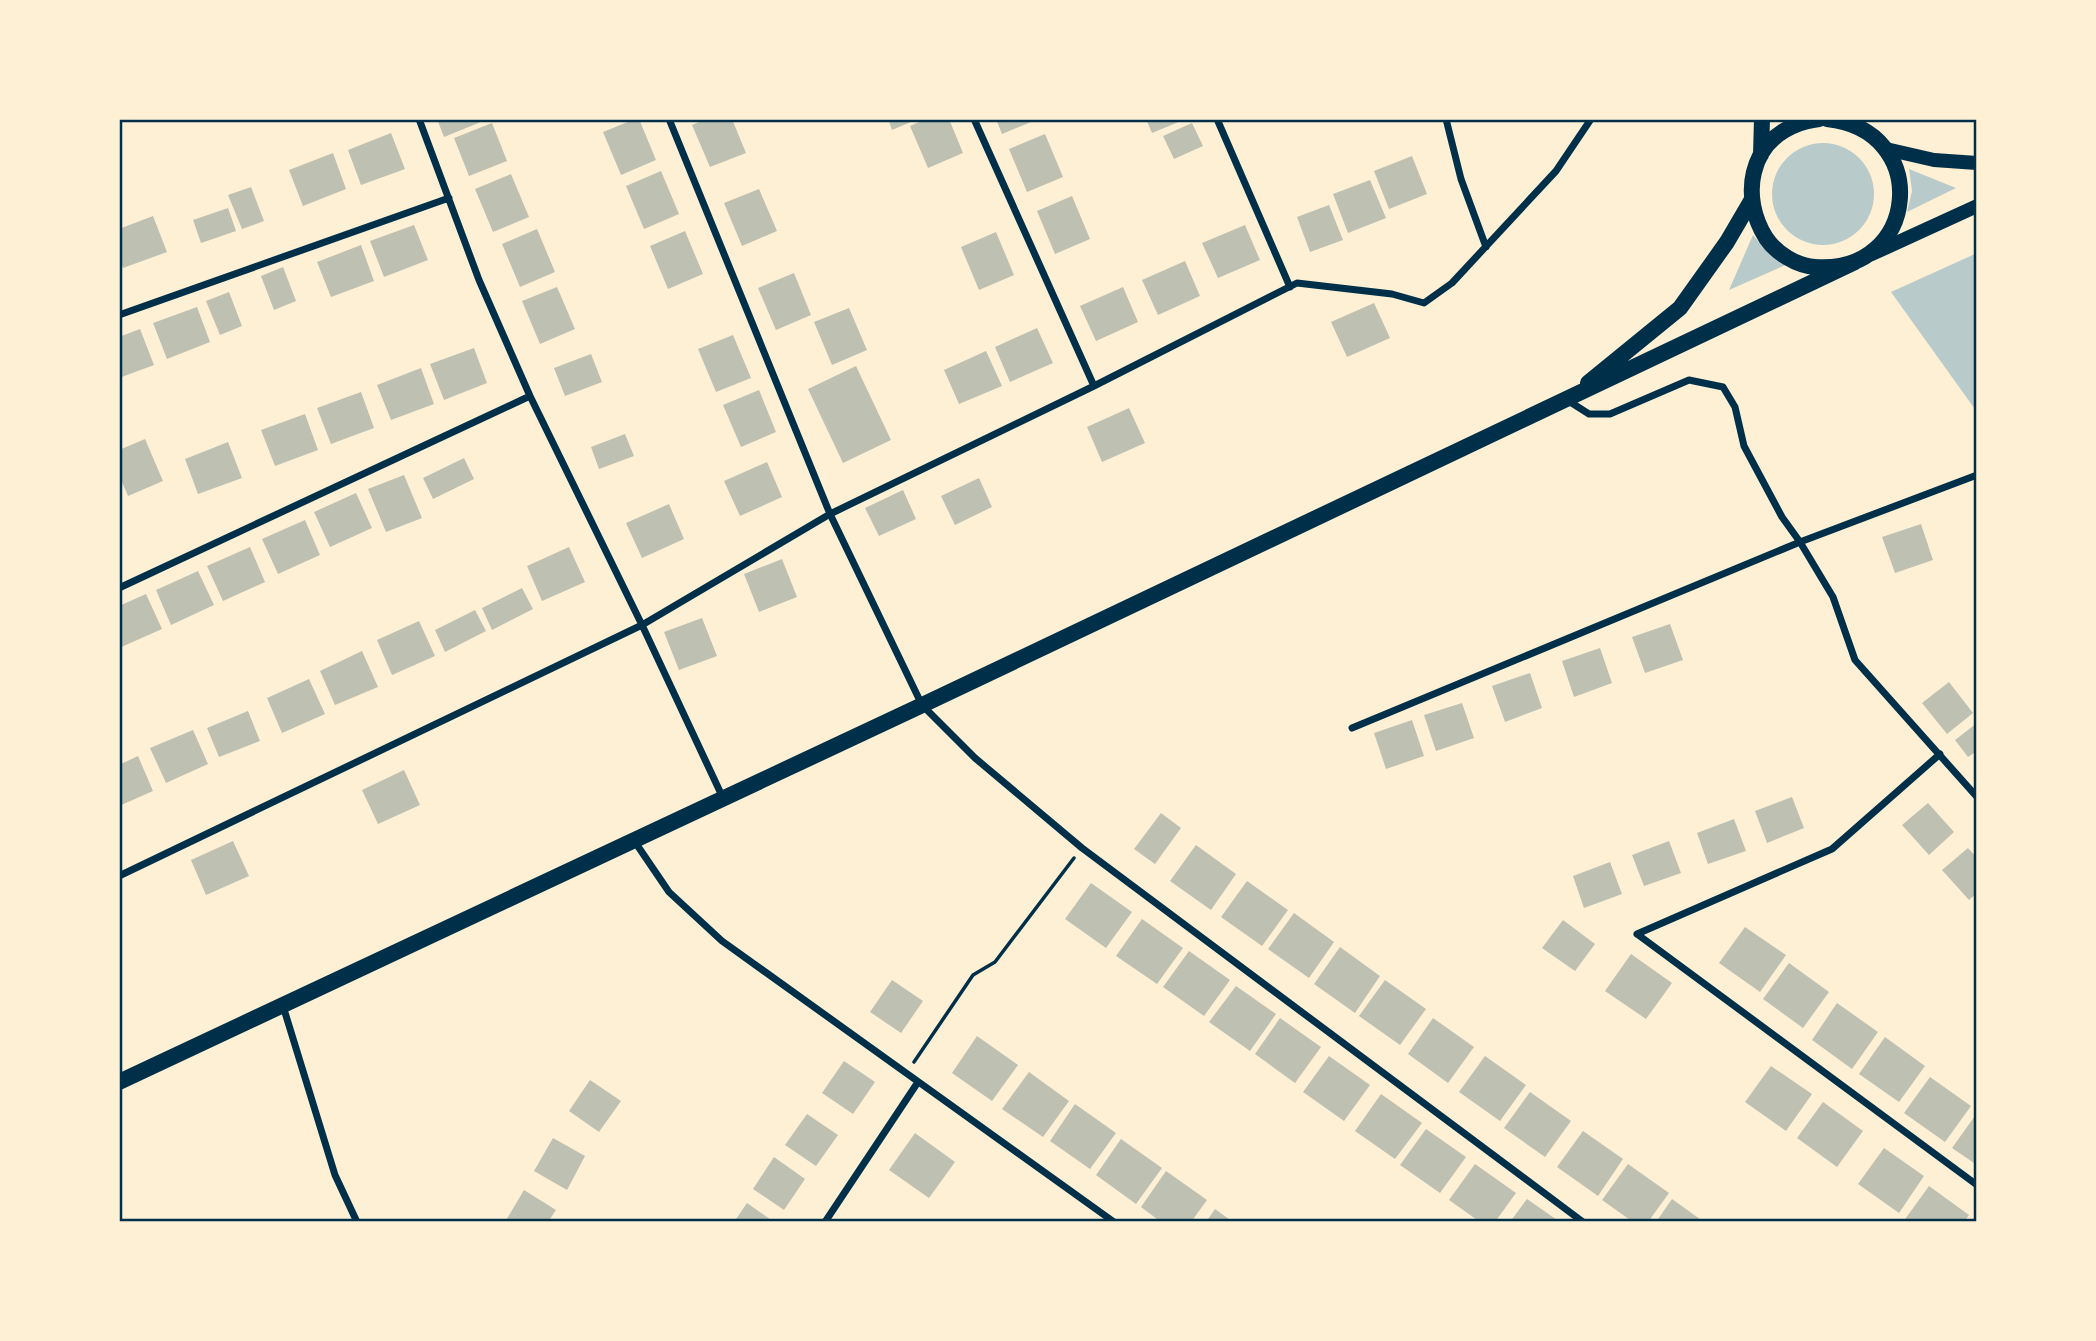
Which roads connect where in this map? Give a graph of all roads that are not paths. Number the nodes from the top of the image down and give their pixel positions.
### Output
1 (419, 119) edge
2 (669, 119) edge
3 (974, 119) edge
4 (1217, 119) edge
5 (1446, 119) edge
6 (1591, 119) edge
7 (1762, 119) edge
8 (1819, 119) edge
9 (1827, 119) edge
10 (1845, 120) edge
11 (1886, 149) junction
12 (1761, 155) junction
13 (1977, 163) edge
14 (449, 198) junction
15 (1751, 201) junction
16 (1977, 206) edge
17 (1486, 247) junction
18 (1861, 259) junction
19 (1290, 287) junction
20 (119, 314) edge
21 (1094, 387) junction
22 (530, 396) junction
23 (1567, 400) junction
24 (1977, 475) edge
25 (830, 513) junction
26 (1800, 542) junction
27 (119, 588) edge
28 (642, 625) junction
29 (922, 705) junction
30 (1352, 728) dead end
31 (1940, 754) junction
32 (1977, 797) edge
33 (724, 798) junction
34 (634, 841) junction
35 (119, 876) edge
36 (283, 1006) junction
37 (119, 1082) edge
38 (918, 1082) junction
39 (1977, 1185) edge
40 (357, 1222) edge
41 (825, 1222) edge
42 (1114, 1222) edge
43 (1583, 1222) edge

1 - 14 street
2 - 25 street
3 - 21 street
4 - 19 street
5 - 17 street
6 - 17 street
7 - 12 main road
8 - 12 main road
9 - 10 main road
10 - 11 main road
11 - 13 main road
11 - 18 main road
12 - 15 main road
14 - 20 street
14 - 22 street
15 - 18 main road
15 - 23 main road
16 - 18 main road
17 - 19 street
18 - 23 main road
19 - 21 street
21 - 25 street
22 - 27 street
22 - 28 street
23 - 26 street
23 - 29 main road
24 - 26 street
25 - 28 street
25 - 29 street
26 - 30 street
26 - 31 street
28 - 33 street
28 - 35 street
29 - 33 main road
29 - 43 street
31 - 32 street
31 - 39 street
33 - 34 main road
34 - 36 main road
34 - 38 street
36 - 37 main road
36 - 40 street
38 - 41 street
38 - 42 street

